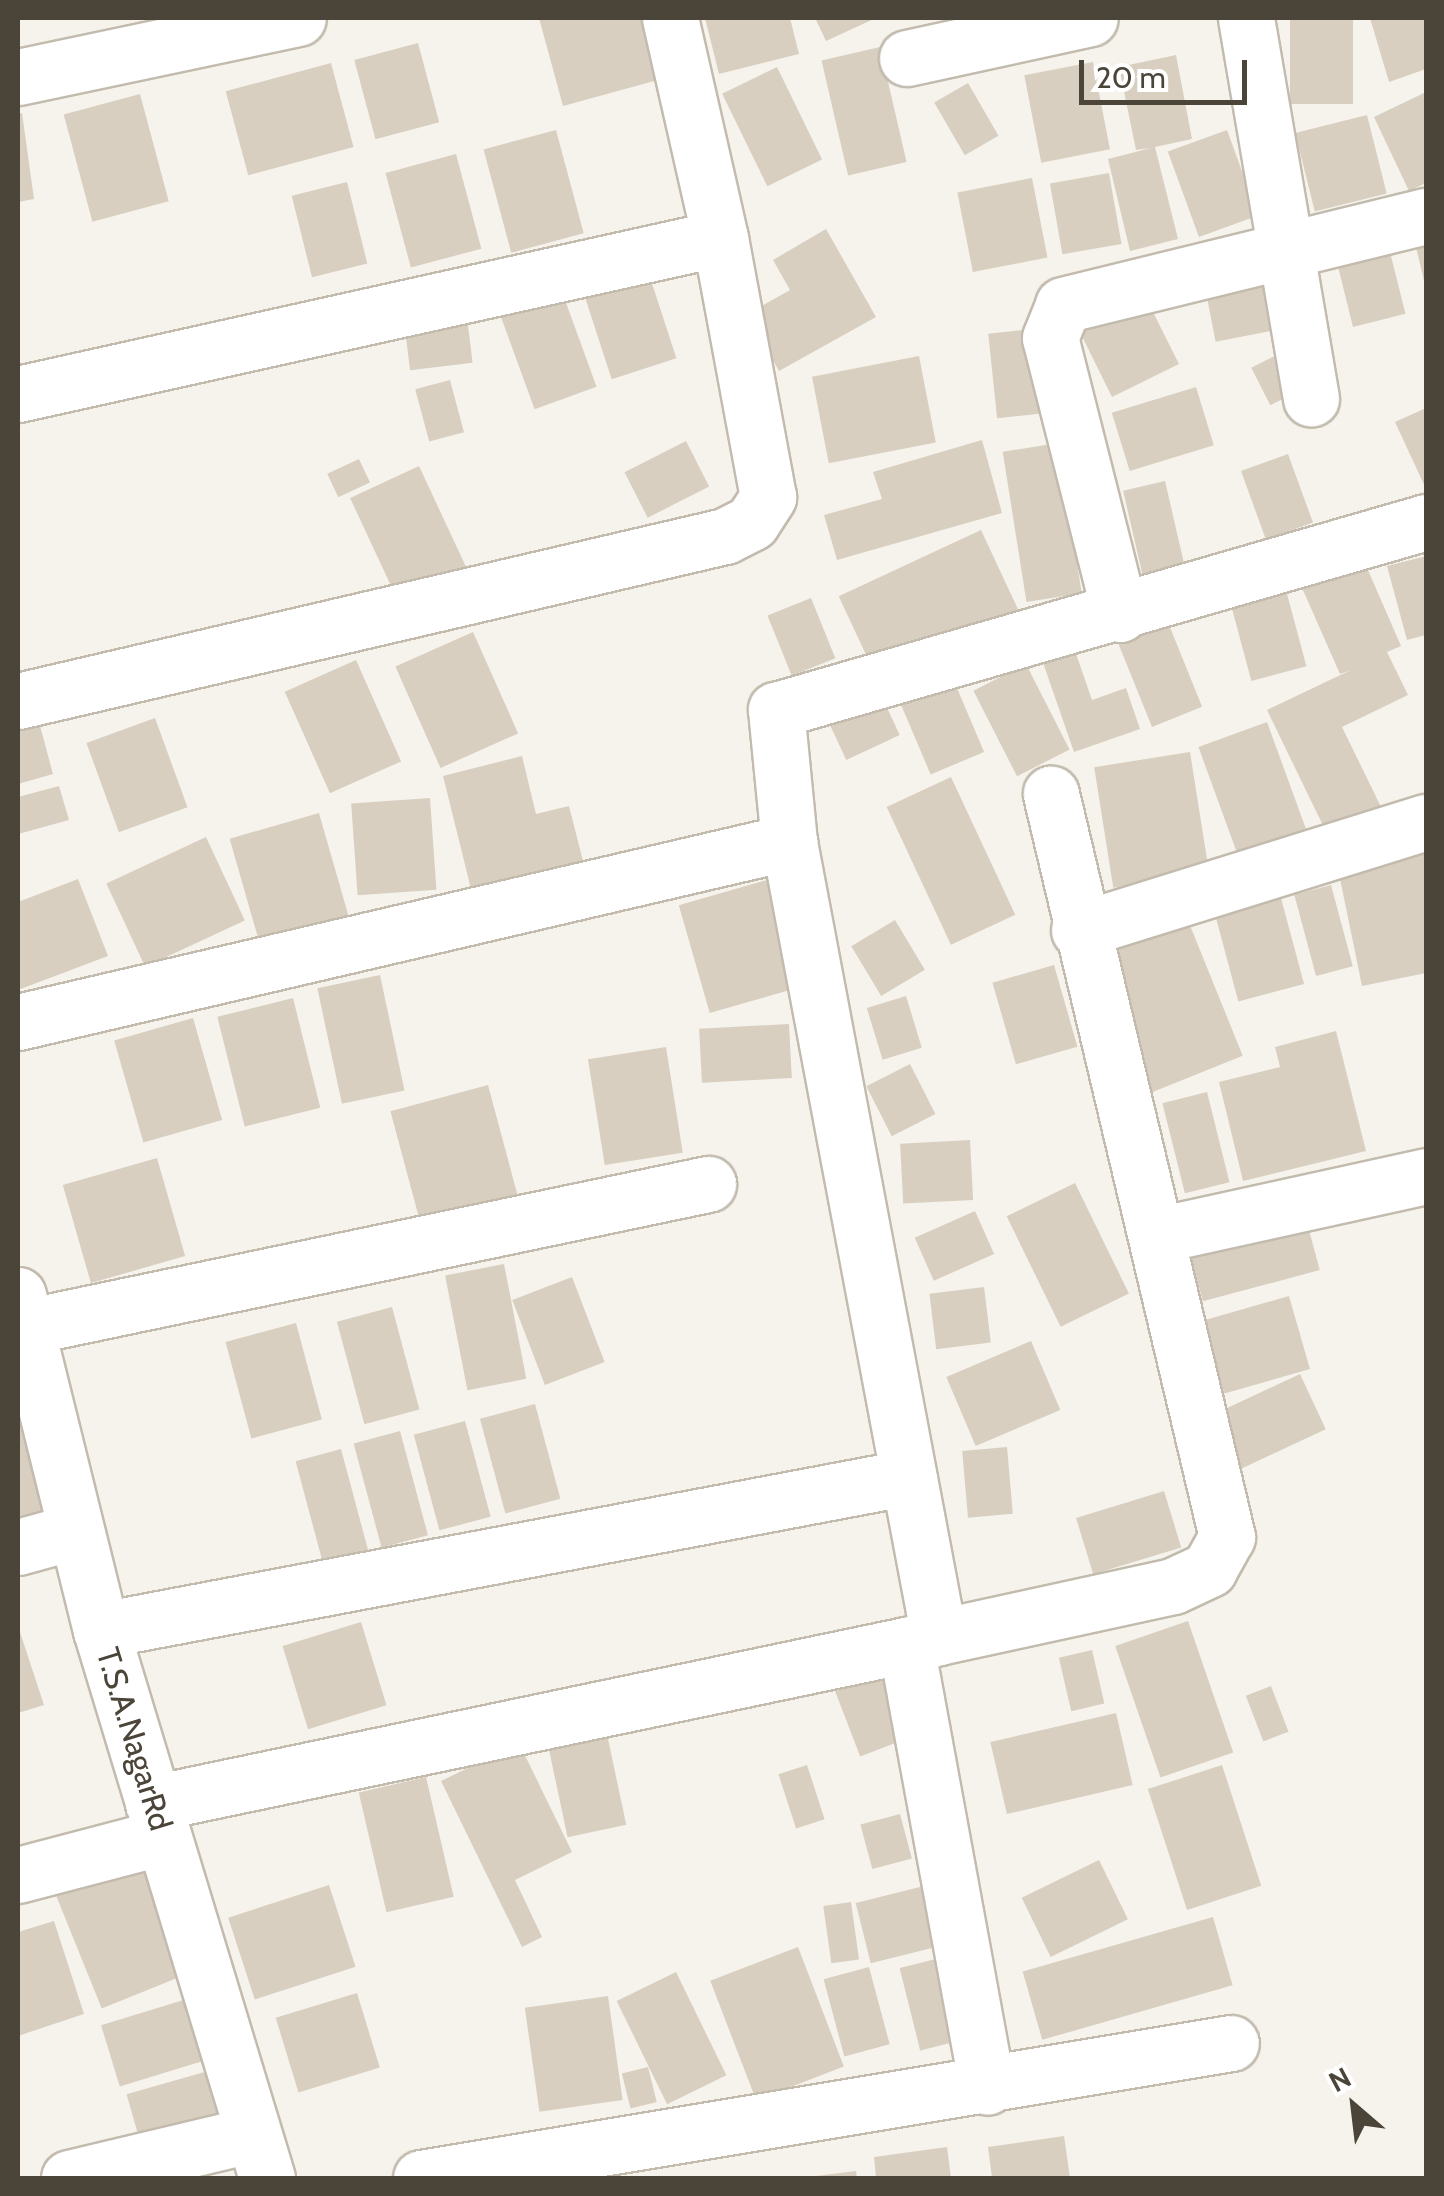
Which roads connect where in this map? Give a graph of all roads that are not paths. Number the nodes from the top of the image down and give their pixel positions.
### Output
1 (298, 18) edge
2 (670, 18) edge
3 (1090, 18) edge
4 (1246, 18) edge
5 (906, 58) dead end
6 (18, 77) edge
7 (1426, 216) edge
8 (720, 238) junction
9 (1280, 248) junction
10 (18, 394) edge
11 (1311, 398) dead end
12 (1426, 522) edge
13 (1120, 614) junction
14 (18, 701) edge
15 (1051, 794) dead end
16 (1426, 822) edge
17 (789, 842) junction
18 (1078, 930) junction
19 (18, 1022) edge
20 (1426, 1176) edge
21 (708, 1184) dead end
22 (1158, 1235) junction
23 (22, 1311) edge
24 (909, 1477) junction
25 (76, 1531) junction
26 (18, 1547) edge
27 (101, 1630) junction
28 (922, 1641) junction
29 (158, 1820) junction
30 (18, 1875) edge
31 (1230, 2042) dead end
32 (988, 2087) junction
33 (260, 2156) edge
34 (476, 2174) edge
35 (69, 2178) edge
36 (421, 2178) edge

1 - 6 street
2 - 8 street
3 - 5 street
4 - 9 street
7 - 9 street
8 - 10 street
8 - 14 street
9 - 11 street
9 - 13 street
12 - 13 street
13 - 17 street
15 - 18 street
16 - 18 street
17 - 19 street
17 - 24 street
18 - 22 street
20 - 22 street
21 - 23 street
22 - 28 street
23 - 25 street, T.S.A.NagarRd
24 - 27 street
24 - 28 street
25 - 26 street
25 - 27 street, T.S.A.NagarRd
27 - 29 street, T.S.A.NagarRd
28 - 29 street
28 - 32 street
29 - 30 street
29 - 33 street, T.S.A.NagarRd
31 - 32 street
32 - 34 street
33 - 35 street
34 - 36 street

